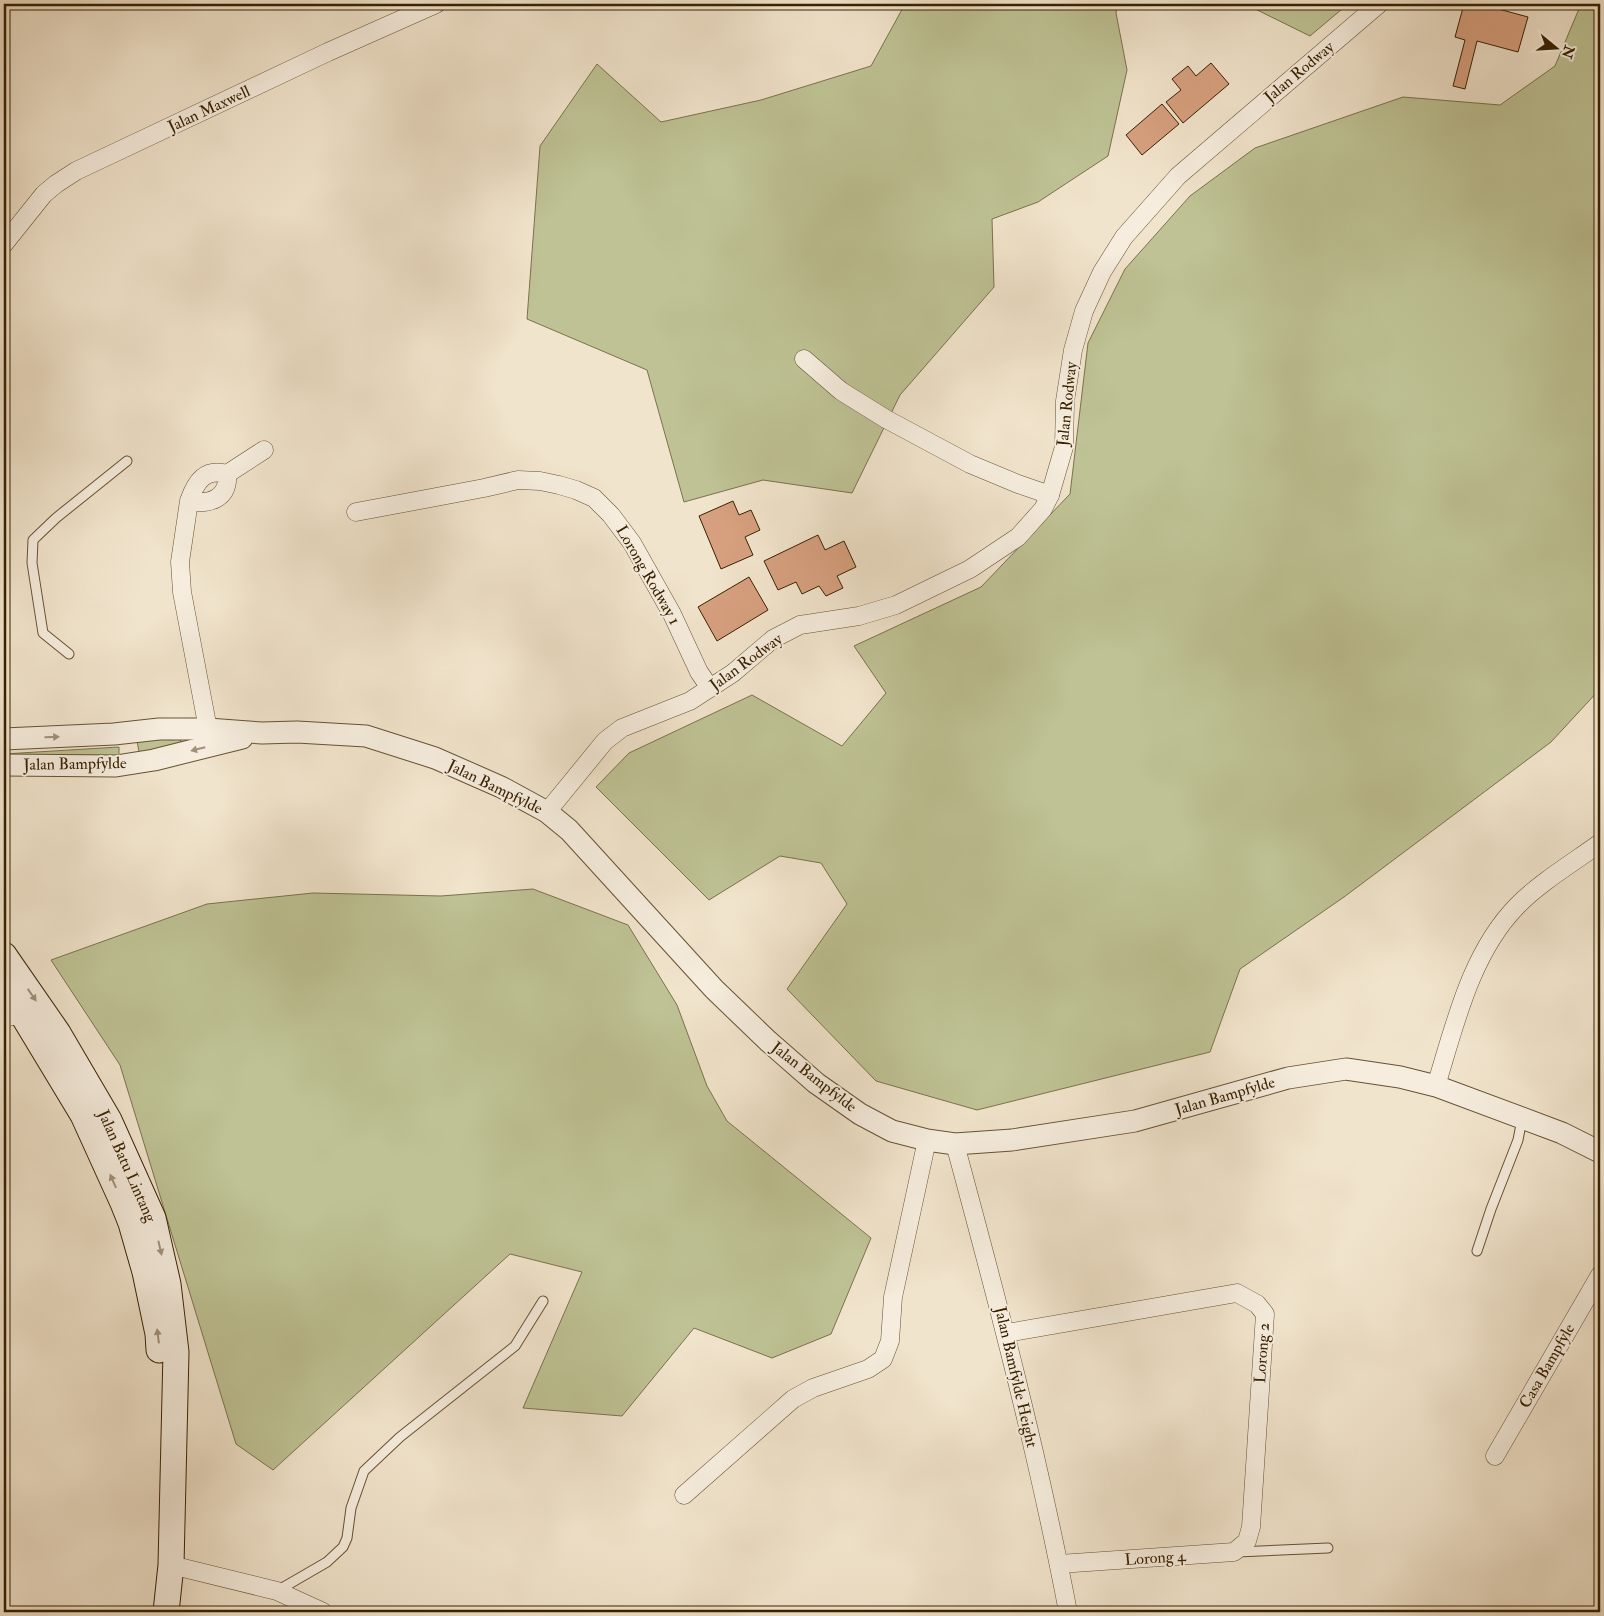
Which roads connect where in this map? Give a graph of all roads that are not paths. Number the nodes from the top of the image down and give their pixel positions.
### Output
1 (436, 4) edge
2 (1379, 4) edge
3 (4, 244) edge
4 (804, 359) dead end
5 (264, 450) dead end
6 (127, 461) dead end
7 (227, 474) junction
8 (1050, 495) junction
9 (189, 501) junction
10 (356, 512) dead end
11 (69, 654) dead end
12 (710, 688) junction
13 (208, 729) junction
14 (262, 733) junction
15 (114, 734) junction
16 (4, 739) edge
17 (4, 765) edge
18 (116, 766) junction
19 (547, 812) junction
20 (1600, 844) edge
21 (4, 955) edge
22 (4, 990) edge
23 (13, 1016) edge
24 (1436, 1086) junction
25 (1522, 1119) junction
26 (927, 1140) junction
27 (955, 1144) junction
28 (1600, 1152) edge
29 (1477, 1251) dead end
30 (1600, 1276) edge
31 (542, 1301) dead end
32 (1006, 1333) junction
33 (1495, 1456) dead end
34 (684, 1495) dead end
35 (1240, 1546) junction
36 (1328, 1548) dead end
37 (1059, 1564) junction
38 (171, 1565) junction
39 (277, 1591) junction
40 (150, 1612) edge
41 (166, 1612) edge
42 (323, 1612) edge
43 (1068, 1612) edge

1 - 3 street, Jalan Maxwell
2 - 8 street, Jalan Rodway
4 - 8 street
5 - 7 street
6 - 11 lane
7 - 9 street
7 - 9 street
8 - 12 street, Jalan Rodway
9 - 13 street
10 - 12 street, Lorong Rodway 1
12 - 19 street, Jalan Rodway
13 - 14 street, Jalan Bampfylde
13 - 15 street, Jalan Bampfylde
14 -> 18 street, Jalan Bampfylde
14 - 19 street, Jalan Bampfylde
16 -> 15 street, Jalan Bampfylde
15 - 18 street
17 - 18 street, Jalan Bampfylde
19 - 26 street, Jalan Bampfylde
20 - 24 street
21 -> 38 main road, Jalan Batu Lintang
22 - 23 main road, Jalan Batu Lintang
40 -> 23 main road, Jalan Batu Lintang
24 - 25 street, Jalan Bampfylde
24 - 27 street, Jalan Bampfylde
25 - 28 street, Jalan Bampfylde
25 - 29 lane
26 - 27 street, Jalan Bampfylde
26 - 34 street
27 - 32 street, Jalan Bamfylde Height
30 - 33 street, Casa Bampfyle
31 - 39 lane
32 - 35 street, Lorong 2
32 - 37 street, Jalan Bamfylde Height
35 - 36 lane
35 - 37 street, Lorong 4
37 - 43 street, Jalan Bamfylde Height
38 - 39 street
38 - 41 main road, Jalan Batu Lintang
39 - 42 street

